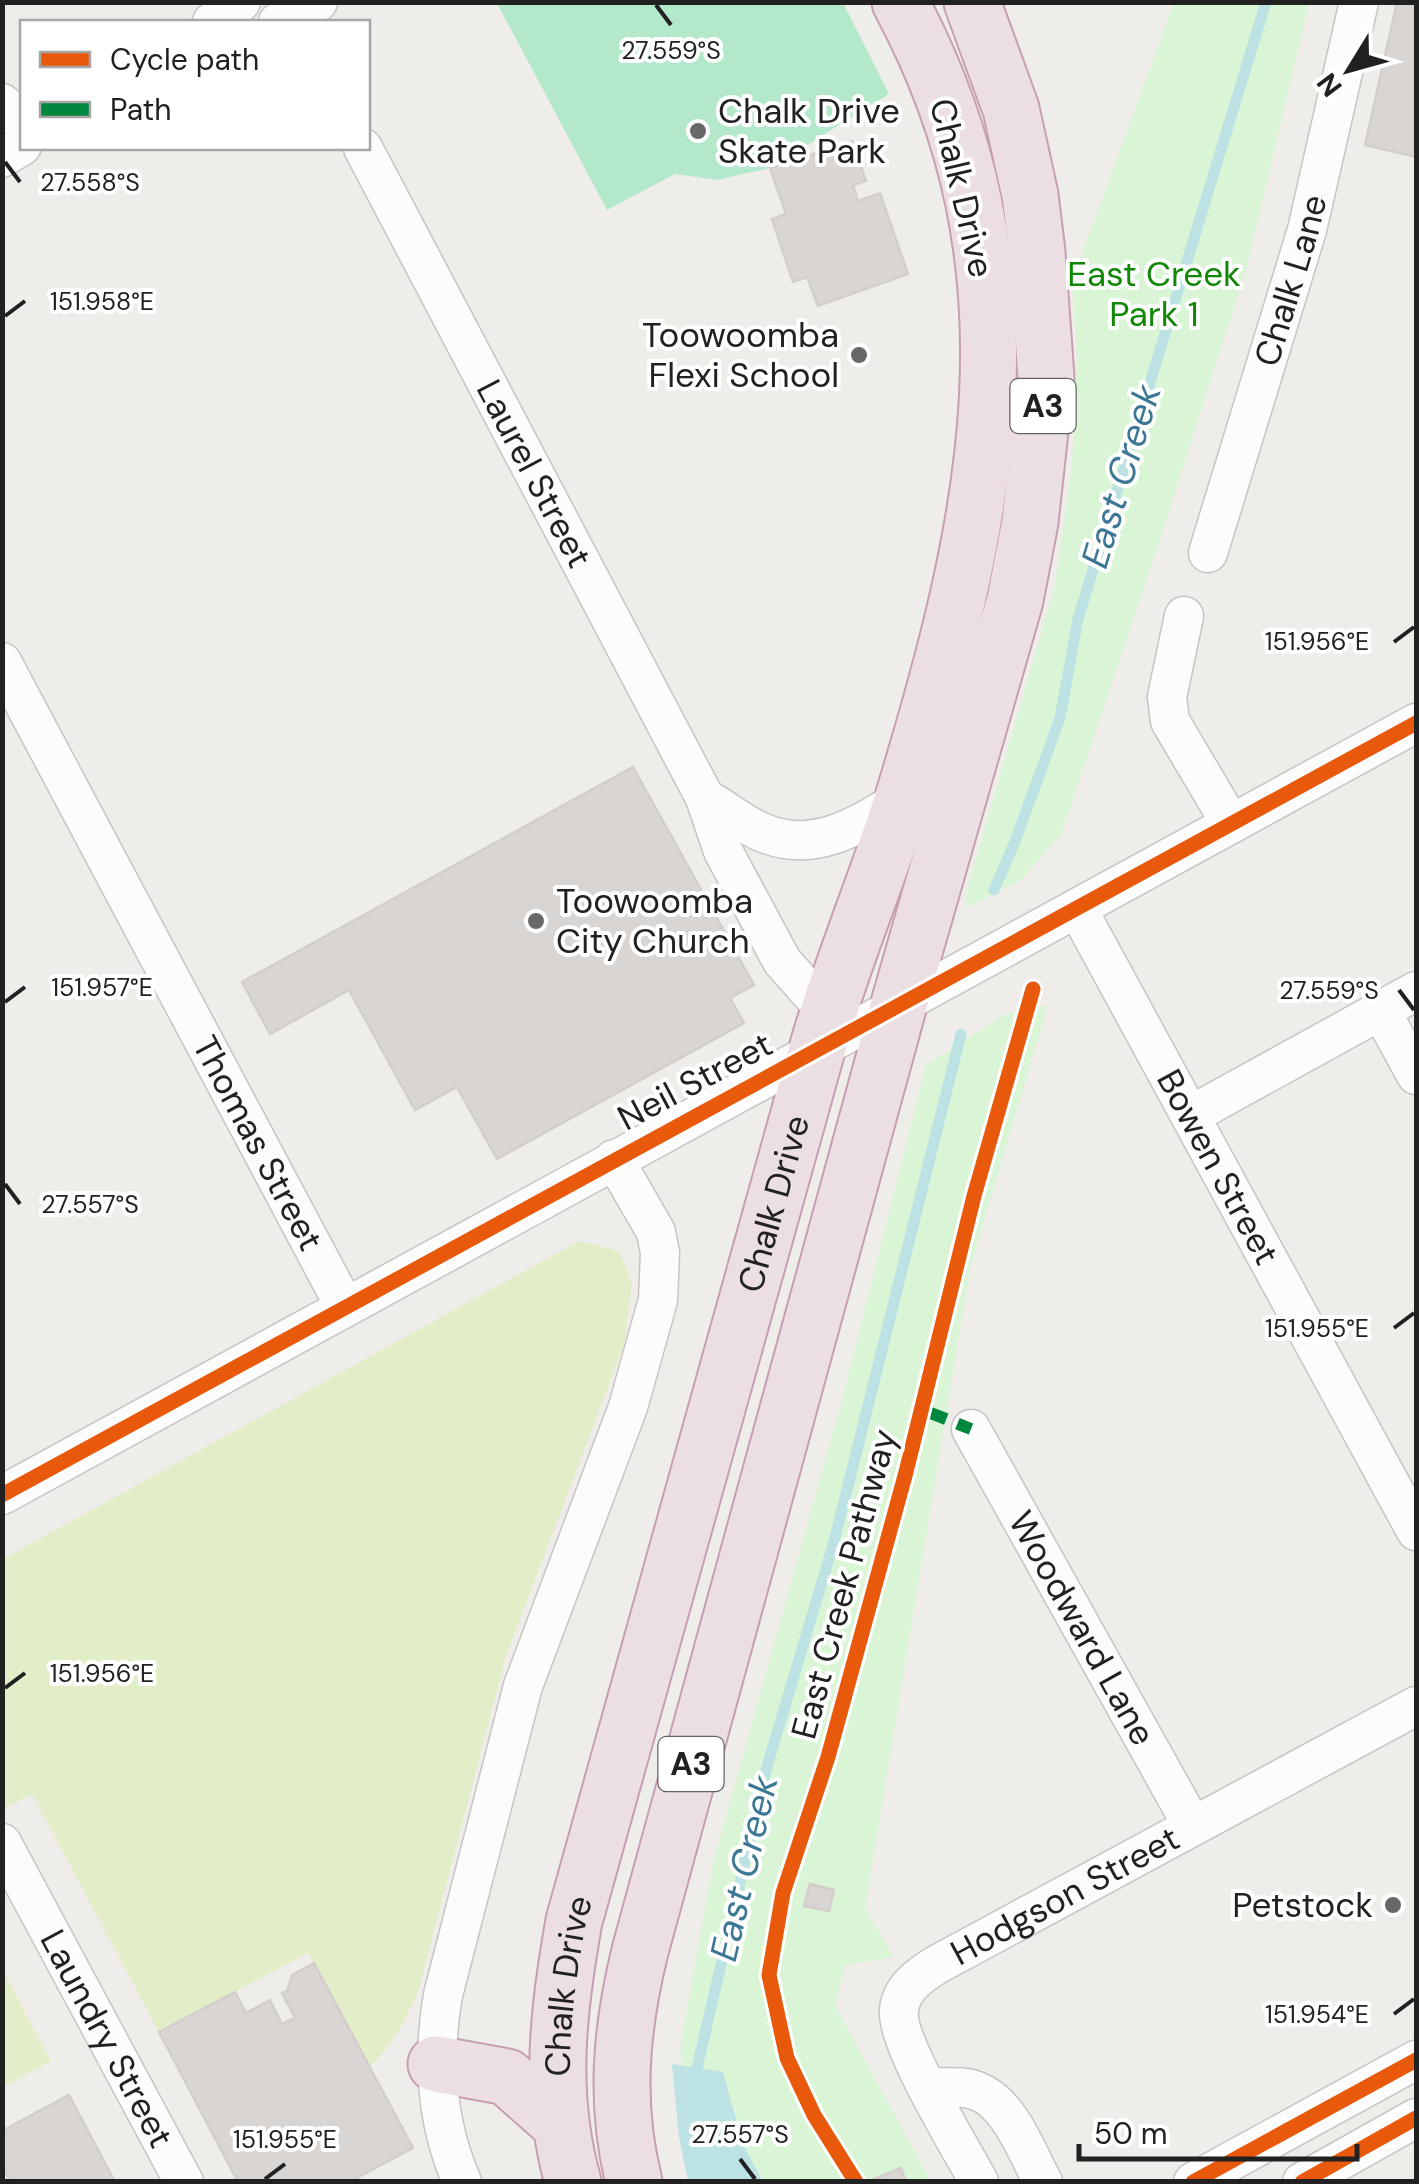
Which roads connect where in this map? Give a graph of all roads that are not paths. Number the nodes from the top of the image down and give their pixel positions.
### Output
1 (241, 2) edge
2 (900, 2) edge
3 (972, 2) edge
4 (1359, 2) edge
5 (215, 20) edge
6 (364, 150) edge
7 (1208, 553) dead end
8 (1184, 616) dead end
9 (2, 662) edge
10 (1416, 723) edge
11 (706, 798) junction
12 (903, 798) junction
13 (1231, 824) junction
14 (1077, 908) junction
15 (1416, 991) edge
16 (899, 1004) junction
17 (1381, 1011) junction
18 (822, 1032) junction
19 (1416, 1075) edge
20 (1191, 1115) junction
21 (614, 1159) junction
22 (345, 1306) junction
23 (970, 1430) dead end
24 (2, 1495) edge
25 (1416, 1531) edge
26 (1416, 1706) edge
27 (1192, 1825) junction
28 (2, 1842) edge
29 (1416, 2060) edge
30 (436, 2064) junction
31 (928, 2087) junction
32 (1416, 2118) edge
33 (560, 2125) junction
34 (1259, 2146) junction
35 (184, 2182) edge
36 (462, 2182) edge
37 (573, 2182) edge
38 (634, 2182) edge
39 (979, 2182) edge
40 (1043, 2182) edge
41 (1194, 2182) edge
42 (1279, 2182) edge
43 (1302, 2182) edge

1 - 5 street
2 - 12 highway, Chalk Drive / A3
3 - 16 highway, Chalk Drive / A3
4 - 7 street, Chalk Lane
6 - 11 street, Laurel Street
8 - 13 street
9 - 22 street, Thomas Street
10 - 13 street, Neil Street
11 - 12 street, Laurel Street
11 - 18 street, Laurel Street
12 - 18 highway, Chalk Drive / A3
13 - 14 street, Neil Street
14 - 16 street, Neil Street
14 - 20 street, Bowen Street
15 - 17 street
16 - 18 street, Neil Street
16 - 38 highway, Chalk Drive / A3
17 - 19 street
17 - 20 street
18 - 21 street, Neil Street
18 - 33 highway, Chalk Drive / A3
20 - 25 street, Bowen Street
21 - 22 street, Neil Street
21 - 30 street
22 - 24 street, Neil Street
23 - 27 street, Woodward Lane
26 - 27 street, Hodgson Street
27 - 31 street, Hodgson Street
28 - 35 street, Laundry Street
29 - 34 street
30 - 33 highway
30 - 36 street
31 - 39 street, Hodgson Street
31 - 40 street
32 - 43 street
33 - 37 highway, Chalk Drive / A3
34 - 41 street
34 - 42 street

